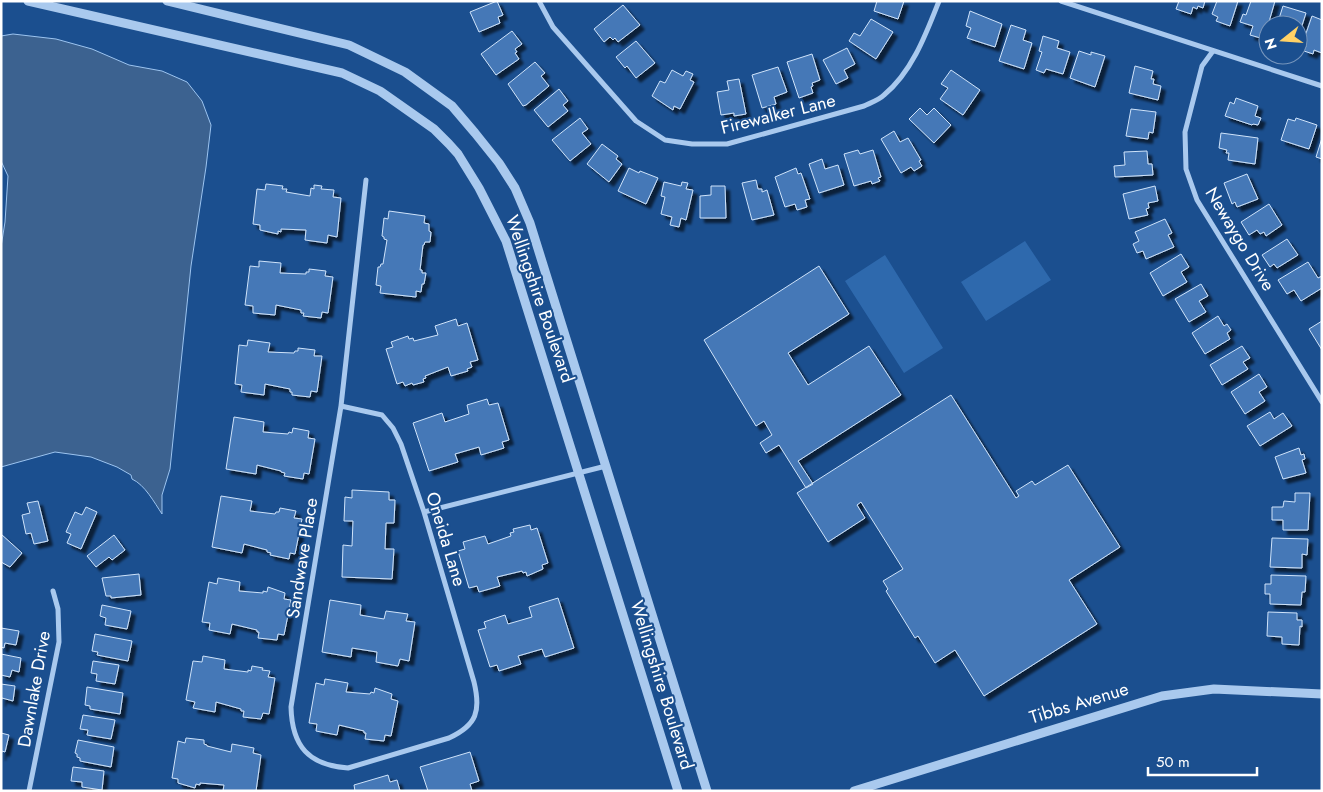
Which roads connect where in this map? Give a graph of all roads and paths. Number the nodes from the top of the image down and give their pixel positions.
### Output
1 (28, 1) edge
2 (167, 1) edge
3 (539, 1) edge
4 (939, 1) edge
5 (1061, 1) edge
6 (1213, 51) junction
7 (1322, 86) edge
8 (366, 180) dead end
9 (1320, 396) edge
10 (1322, 402) edge
11 (341, 406) junction
12 (606, 466) junction
13 (579, 472) junction
14 (424, 512) junction
15 (53, 591) dead end
16 (1322, 694) edge
17 (475, 717) joint
18 (29, 791) edge
19 (678, 791) edge
20 (707, 791) edge
21 (854, 791) edge

1 - 13 street, Wellingshire Boulevard
2 - 12 street, Wellingshire Boulevard
3 - 4 street, Firewalker Lane
5 - 6 street
6 - 7 street
6 - 9 street, Newaygo Drive
8 - 11 street, Sandwave Place
9 - 10 street, Newaygo Drive
11 - 14 street, Oneida Lane
11 - 17 street, Sandwave Place
12 - 13 street
12 - 20 street, Wellingshire Boulevard
13 - 14 street
13 - 19 street, Wellingshire Boulevard
14 - 17 street, Oneida Lane
15 - 18 street, Dawnlake Drive
16 - 21 street, Tibbs Avenue

